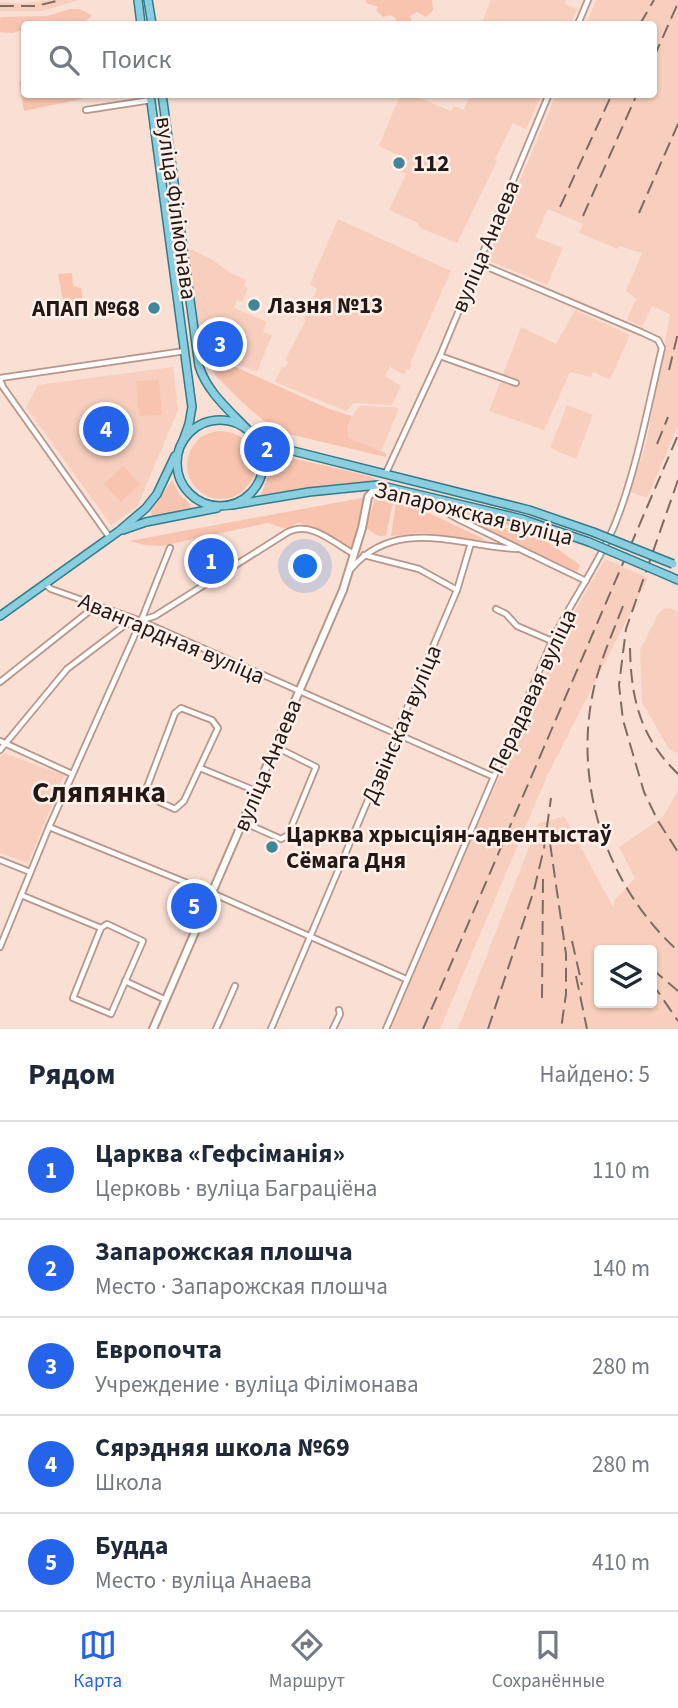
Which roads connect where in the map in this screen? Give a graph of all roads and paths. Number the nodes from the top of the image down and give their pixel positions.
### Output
1 (138, 0) edge
2 (148, 0) edge
3 (588, 0) edge
4 (141, 21) edge
5 (152, 21) edge
6 (579, 21) edge
7 (145, 98) edge
8 (150, 98) edge
9 (163, 98) edge
10 (547, 98) edge
11 (86, 110) dead end
12 (478, 263) junction
13 (185, 351) junction
14 (440, 356) junction
15 (0, 379) edge
16 (516, 383) dead end
17 (250, 432) junction
18 (181, 444) junction
19 (385, 474) junction
20 (378, 485) junction
21 (356, 486) junction
22 (409, 492) junction
23 (368, 497) junction
24 (232, 505) junction
25 (223, 506) junction
26 (119, 531) junction
27 (110, 537) junction
28 (471, 543) junction
29 (170, 548) dead end
30 (521, 549) junction
31 (354, 554) junction
32 (364, 555) junction
33 (676, 566) edge
34 (349, 571) junction
35 (678, 580) edge
36 (586, 581) junction
37 (45, 584) junction
38 (457, 590) junction
39 (97, 605) junction
40 (496, 609) dead end
41 (0, 616) edge
42 (141, 621) junction
43 (552, 641) junction
44 (0, 682) edge
45 (298, 691) junction
46 (396, 736) junction
47 (2, 743) edge
48 (276, 747) junction
49 (0, 750) edge
50 (200, 768) junction
51 (72, 774) junction
52 (492, 776) junction
53 (257, 791) junction
54 (243, 822) junction
55 (50, 827) junction
56 (0, 860) edge
57 (30, 872) junction
58 (212, 893) junction
59 (21, 895) junction
60 (101, 928) junction
61 (309, 936) junction
62 (0, 947) edge
63 (406, 979) junction
64 (125, 981) junction
65 (235, 986) dead end
66 (166, 1000) junction
67 (339, 1010) dead end
68 (153, 1029) edge
69 (216, 1029) edge
70 (271, 1029) edge
71 (333, 1029) edge
72 (386, 1029) edge

1 - 4 main road
2 - 5 main road
3 - 6 street
7 - 11 street
8 - 13 main road, вуліца Філімонава
9 - 17 main road, вуліца Філімонава
10 - 12 street, вуліца Анаева
12 - 14 street, вуліца Анаева
12 - 36 street, Перадавая вуліца
13 - 15 street
13 - 18 main road, вуліца Філімонава
14 - 16 street
14 - 19 street, вуліца Анаева
15 - 27 street
17 - 18 main road
17 - 19 main road, Запарожская вуліца
17 - 24 main road
18 - 25 main road
18 - 26 main road
19 - 33 main road, Запарожская вуліца, bridge
20 - 21 main road, Запарожская вуліца
20 - 22 main road, Запарожская вуліца
20 - 23 street, вуліца Анаева
21 - 23 street
21 - 24 main road, Запарожская вуліца
22 - 30 street
22 - 35 main road, Запарожская вуліца, bridge
23 - 31 street, вуліца Анаева
24 - 25 main road
25 - 26 main road
26 - 27 main road
27 - 37 main road
28 - 30 street, Запарожская вуліца
28 - 32 street, Запарожская вуліца
28 - 38 street, Дзвінская вуліца
29 - 42 street
30 - 36 street
31 - 34 street, вуліца Анаева
31 - 42 street
32 - 34 street, Запарожская вуліца
32 - 38 street
34 - 45 street, вуліца Анаева
36 - 43 street, Перадавая вуліца
37 - 39 street, Авангардная вуліца
37 - 41 main road
38 - 46 street, Дзвінская вуліца
39 - 42 street, Авангардная вуліца
39 - 44 street
40 - 43 street
42 - 45 street, Авангардная вуліца
42 - 47 street
42 - 51 street
43 - 52 street, Перадавая вуліца
45 - 46 street, Авангардная вуліца
45 - 48 street, вуліца Анаева
46 - 52 street, Авангардная вуліца
46 - 61 street, Дзвінская вуліца
47 - 49 street
47 - 51 street
48 - 53 street, вуліца Анаева
48 - 54 street
50 - 50 street
50 - 53 street
51 - 55 street
52 - 63 street, Перадавая вуліца
53 - 54 street, вуліца Анаева
54 - 58 street, вуліца Анаева
55 - 57 street
55 - 58 street
56 - 57 street
57 - 59 street
58 - 61 street
58 - 66 street, вуліца Анаева
59 - 60 street
59 - 62 street
60 - 64 street
60 - 64 street
61 - 63 street
61 - 70 street, Дзвінская вуліца
63 - 72 street, Перадавая вуліца
64 - 66 street
65 - 69 street
66 - 68 street, вуліца Анаева
67 - 71 street

